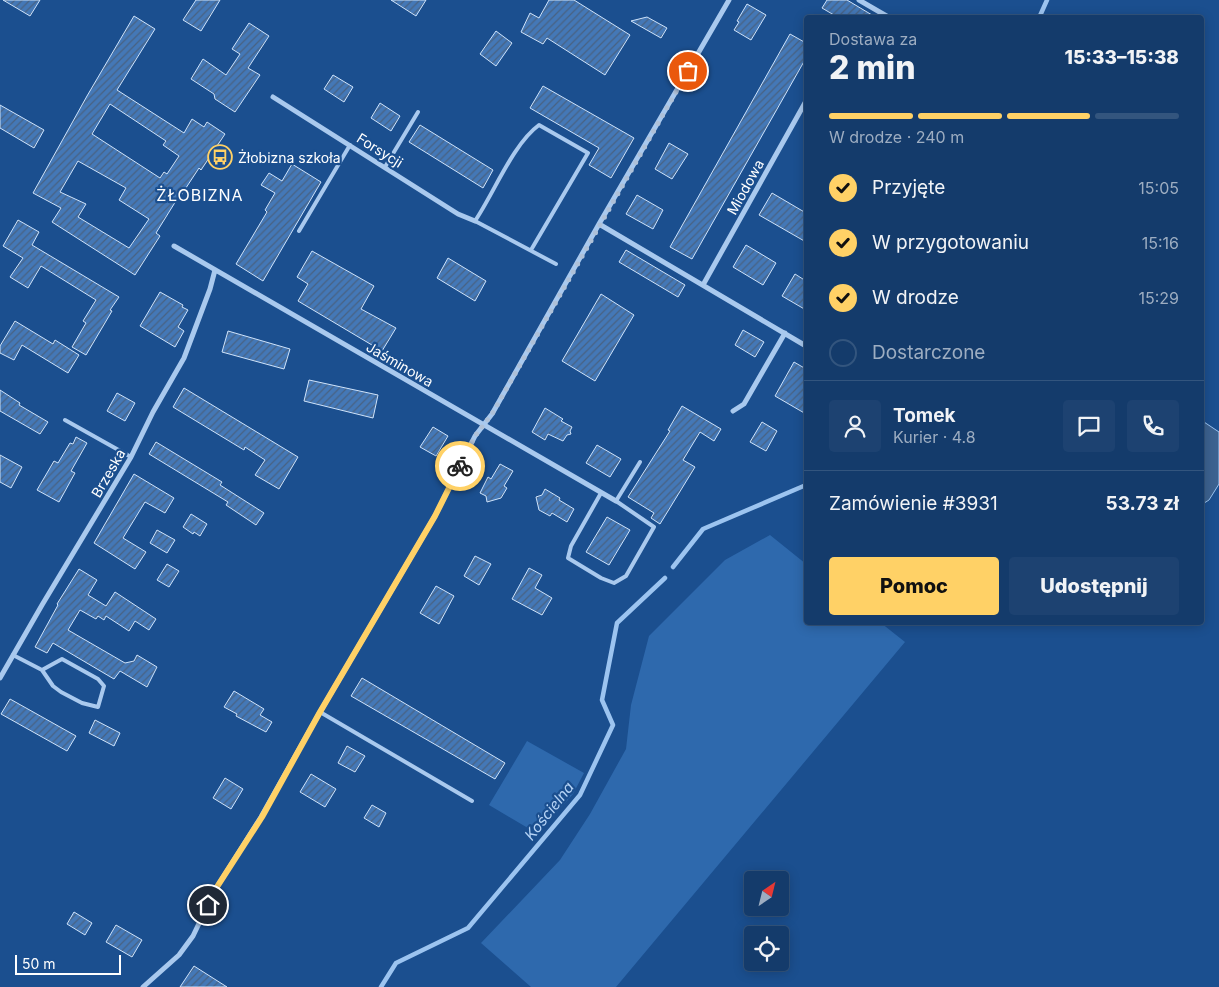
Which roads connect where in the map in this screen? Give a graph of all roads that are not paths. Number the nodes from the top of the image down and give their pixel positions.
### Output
1 (729, 0) edge
2 (859, 0) edge
3 (885, 15) edge
4 (273, 96) dead end
5 (804, 105) edge
6 (418, 112) dead end
7 (350, 145) junction
8 (385, 167) junction
9 (475, 221) junction
10 (599, 224) junction
11 (299, 231) dead end
12 (174, 246) dead end
13 (531, 250) junction
14 (556, 264) dead end
15 (215, 270) junction
16 (703, 285) junction
17 (785, 333) junction
18 (804, 345) edge
19 (733, 411) dead end
20 (65, 420) dead end
21 (484, 425) junction
22 (131, 457) junction
23 (640, 462) dead end
24 (601, 493) junction
25 (616, 501) junction
26 (13, 655) junction
27 (42, 670) junction
28 (0, 678) edge
29 (320, 712) junction
30 (472, 801) dead end
31 (143, 987) edge

1 - 10 street
2 - 3 street
4 - 7 street, Forsycji
5 - 16 street, Miodowa
6 - 8 lane
7 - 8 street, Forsycji
7 - 11 lane
8 - 9 street, Forsycji
9 - 13 lane
9 - 13 lane
10 - 16 street
10 - 21 street
12 - 15 street, Jaśminowa
13 - 14 lane
15 - 21 street, Jaśminowa
15 - 22 street, Brzeska
16 - 17 street
17 - 18 street
17 - 19 street
20 - 22 lane
21 - 24 street, Jaśminowa
21 - 29 street
22 - 26 street, Brzeska
23 - 25 lane
24 - 25 street, Jaśminowa
24 - 25 lane
26 - 27 lane
26 - 28 street, Brzeska
27 - 27 lane
29 - 30 lane
29 - 31 street

